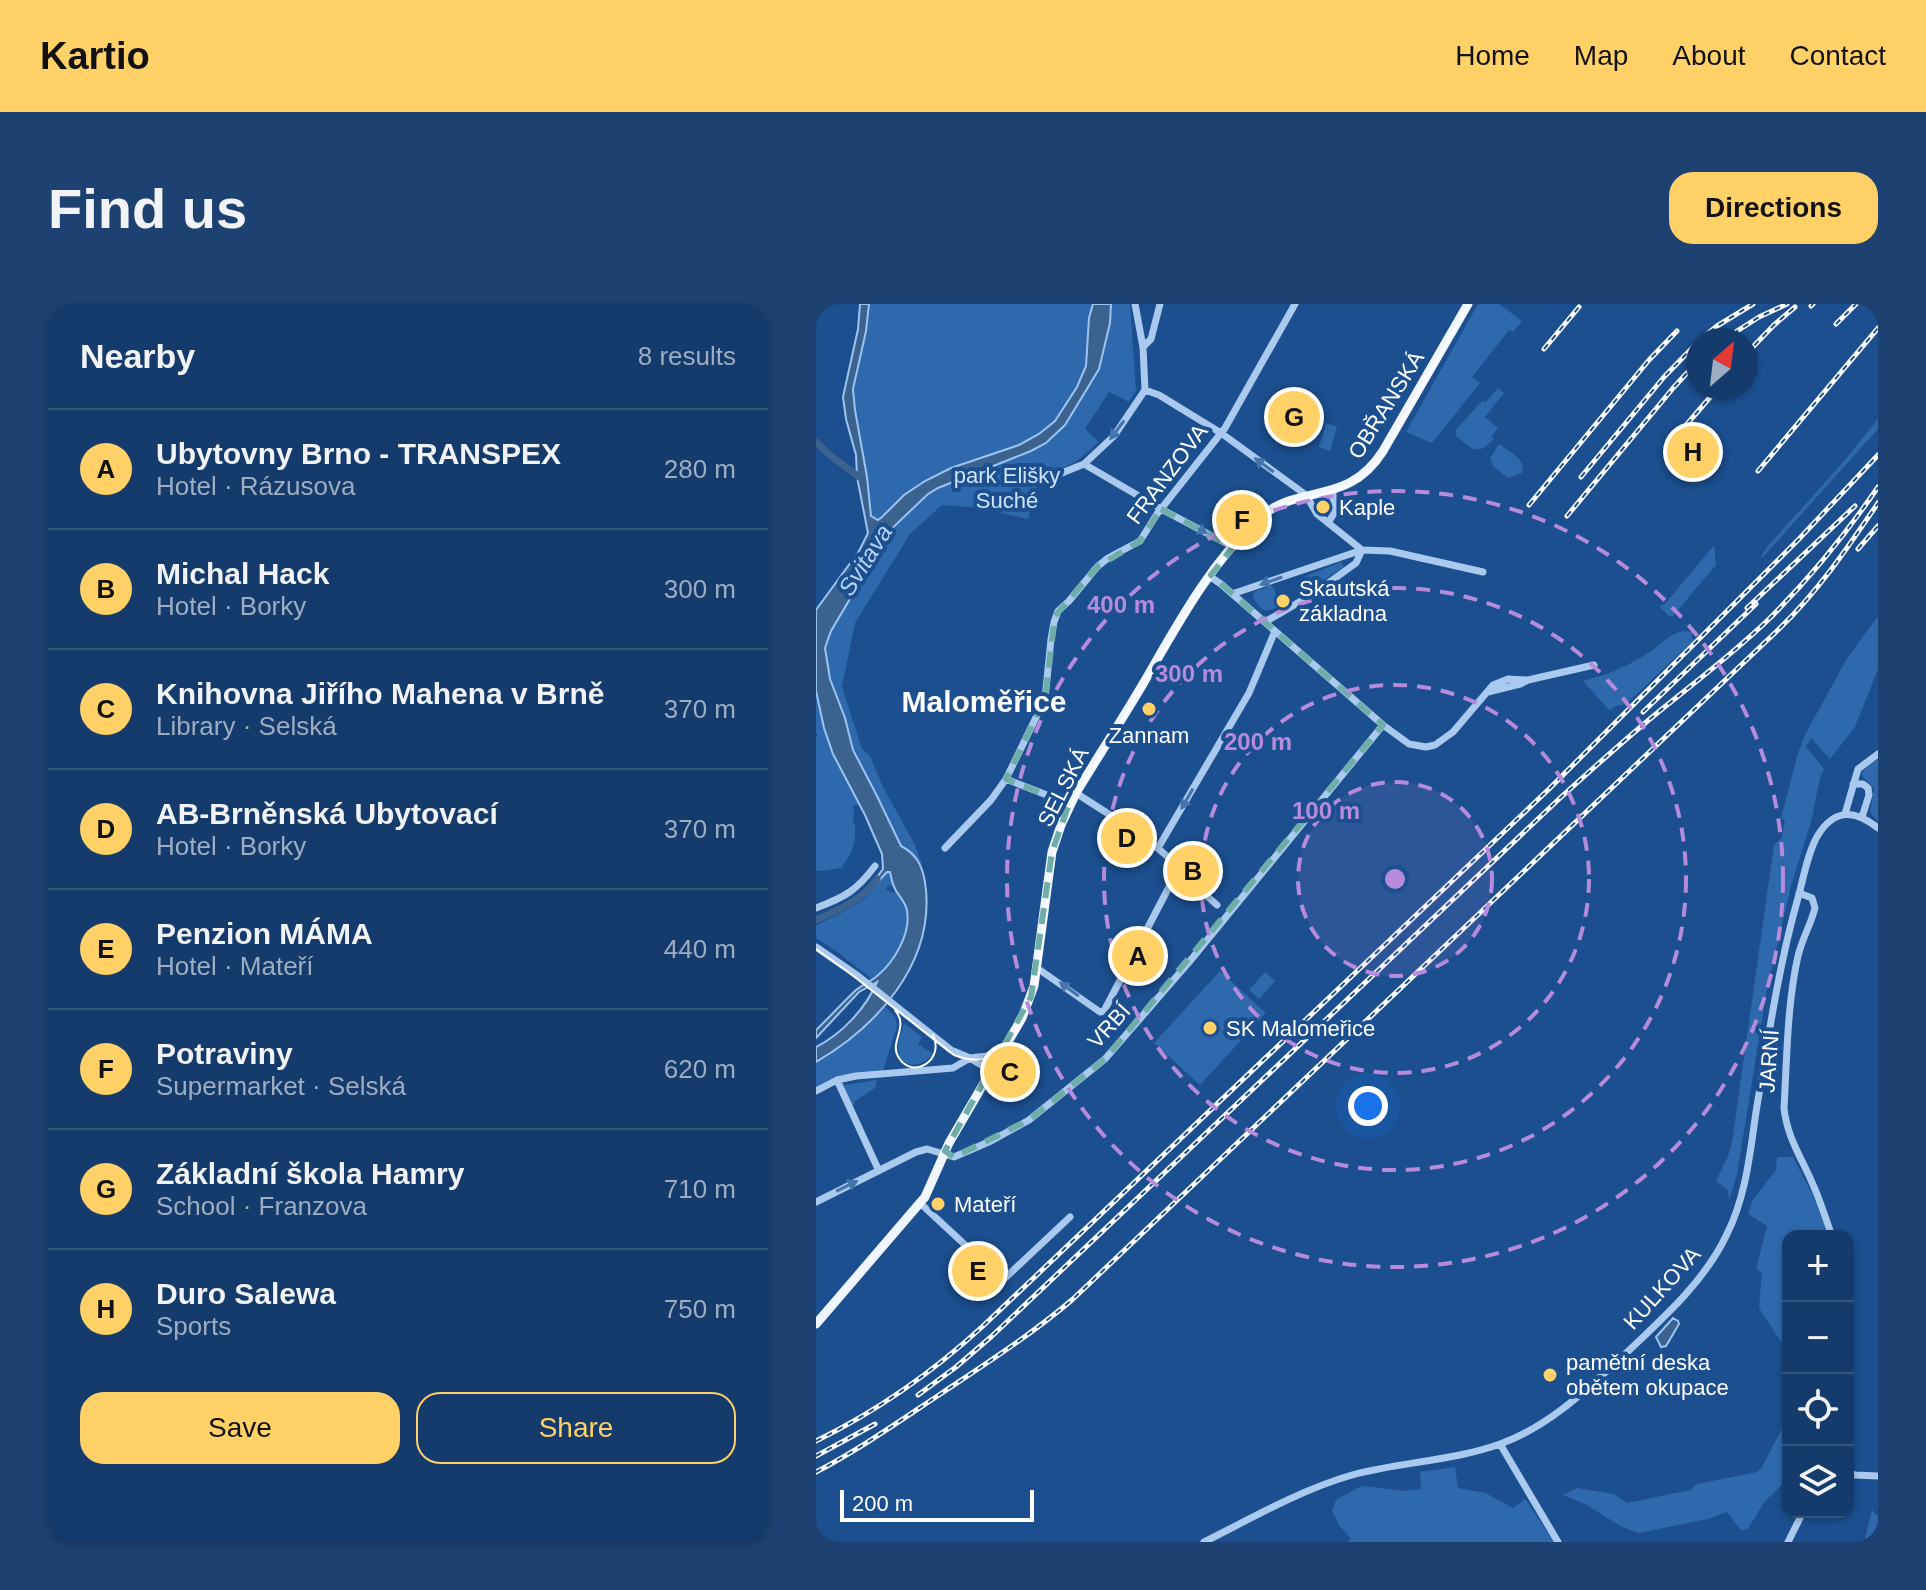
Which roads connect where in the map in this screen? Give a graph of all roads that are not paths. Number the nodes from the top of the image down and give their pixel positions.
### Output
1 (821, 304) edge
2 (1135, 304) edge
3 (1160, 304) edge
4 (1295, 304) edge
5 (1468, 304) edge
6 (816, 309) edge
7 (1143, 347) junction
8 (1145, 390) junction
9 (1221, 433) junction
10 (1084, 464) junction
11 (1030, 471) dead end
12 (1333, 490) junction
13 (1308, 497) junction
14 (1161, 509) junction
15 (1266, 513) joint
16 (1328, 523) junction
17 (1233, 547) junction
18 (1362, 550) junction
19 (1483, 572) dead end
20 (1209, 576) junction
21 (1232, 594) junction
22 (1265, 622) junction
23 (1275, 631) junction
24 (1594, 665) dead end
25 (1383, 725) junction
26 (1878, 754) edge
27 (1006, 779) junction
28 (1853, 784) junction
29 (1076, 793) junction
30 (1066, 802) junction
31 (1845, 814) junction
32 (1862, 817) junction
33 (1878, 828) edge
34 (945, 848) dead end
35 (1158, 848) junction
36 (875, 866) dead end
37 (1179, 868) junction
38 (1799, 893) junction
39 (1217, 905) dead end
40 (816, 908) edge
41 (816, 947) edge
42 (1037, 968) junction
43 (1007, 1044) junction
44 (970, 1058) junction
45 (991, 1071) junction
46 (837, 1080) junction
47 (816, 1091) edge
48 (944, 1154) junction
49 (879, 1171) junction
50 (923, 1200) junction
51 (816, 1202) edge
52 (1070, 1217) dead end
53 (1830, 1230) edge
54 (816, 1324) edge
55 (1500, 1444) junction
56 (1854, 1475) edge
57 (1878, 1476) edge
58 (1800, 1518) edge
59 (1204, 1542) edge
60 (1558, 1542) edge
61 (1788, 1542) edge

1 - 6 street
2 - 7 street
3 - 7 street
4 - 9 street, FRANZOVA
5 - 12 main road, OBŘANSKÁ
7 - 8 street
8 - 9 street
8 -> 10 street
13 -> 9 street
9 - 14 street, FRANZOVA
10 - 11 street
10 - 14 street
12 - 13 main road, OBŘANSKÁ
12 - 16 street
13 - 15 main road, OBŘANSKÁ
13 - 16 street
14 -> 17 street
14 - 27 street, FRANZOVA
15 - 17 main road, SELSKÁ
16 - 18 street
17 - 20 main road, SELSKÁ
18 - 19 street
18 -> 21 street
18 - 22 street
20 - 21 street
20 - 29 main road, SELSKÁ
21 - 22 street
22 - 23 street
23 - 25 street
23 -> 35 street
24 - 25 street
25 - 48 street, VRBÍ
26 - 28 street
27 - 30 street
27 - 34 street, FRANZOVA
28 - 31 street
28 - 32 street
29 - 30 main road, SELSKÁ
29 - 35 street
30 - 42 main road, SELSKÁ
31 - 32 street
31 - 38 street, KULKOVA
32 - 33 street
35 - 37 street
36 - 40 street
37 - 39 street
37 -> 42 street
38 - 53 street, JARNÍ
38 - 55 street, KULKOVA
41 - 44 street
42 - 43 main road, SELSKÁ
43 - 44 street
43 - 45 main road, SELSKÁ
44 - 45 street
44 - 46 street
45 - 48 main road, SELSKÁ
46 - 47 street
46 - 49 street
48 - 49 street, VRBÍ
48 - 50 main road, SELSKÁ
51 -> 49 street, VRBÍ
50 - 52 street
50 - 54 main road, SELSKÁ
55 - 59 street, KULKOVA
55 - 60 street
56 - 57 street
58 - 61 street

